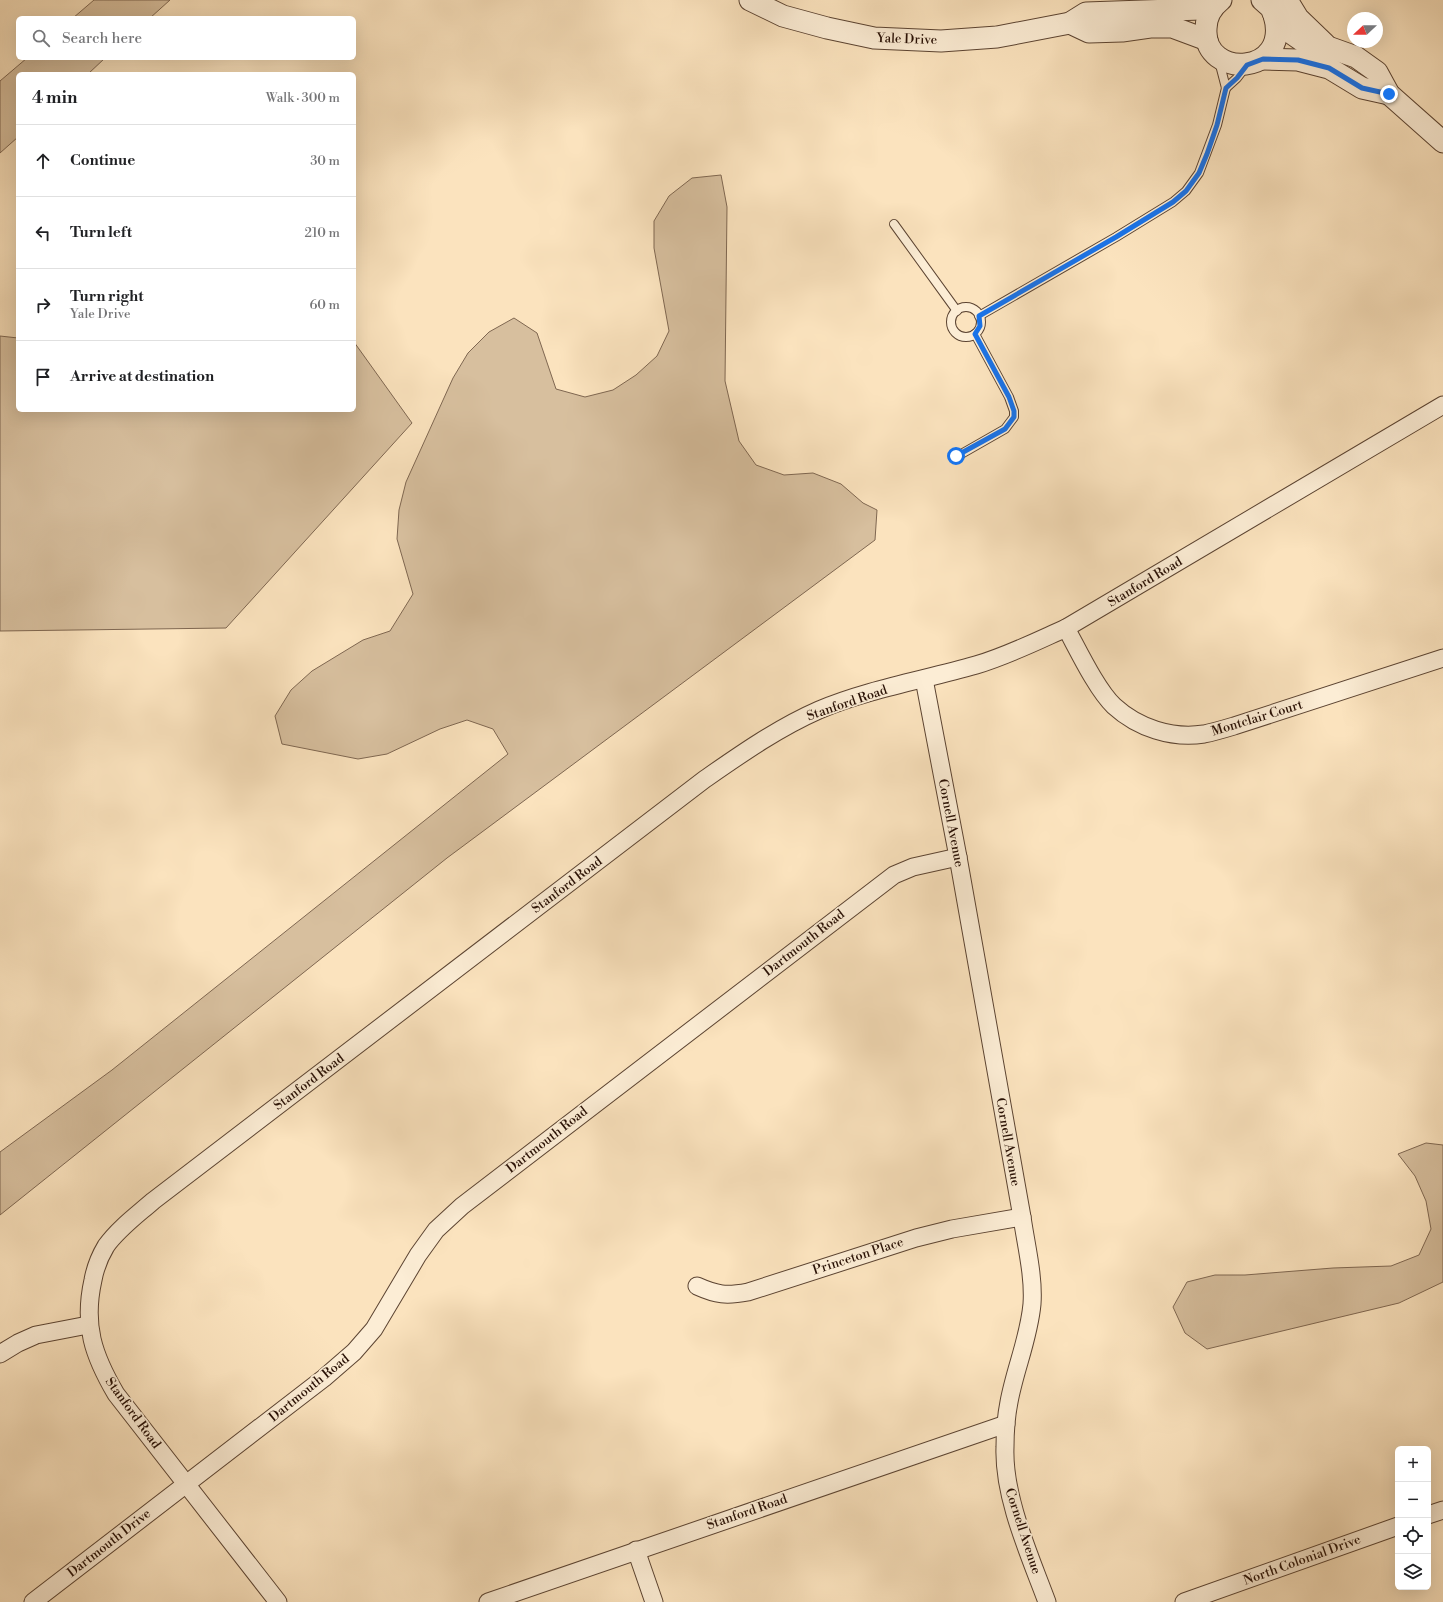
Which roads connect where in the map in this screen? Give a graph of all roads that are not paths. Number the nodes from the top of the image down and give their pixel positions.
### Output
1 (750, 0) edge
2 (1218, 2) edge
3 (1271, 3) edge
4 (1070, 23) junction
5 (1212, 48) junction
6 (1255, 62) junction
7 (1226, 88) junction
8 (1389, 94) junction
9 (1443, 142) edge
10 (894, 224) dead end
11 (957, 311) junction
12 (979, 316) junction
13 (975, 334) junction
14 (1443, 405) edge
15 (956, 456) dead end
16 (1066, 628) junction
17 (1443, 658) edge
18 (924, 678) junction
19 (958, 857) junction
20 (1022, 1217) junction
21 (697, 1286) dead end
22 (88, 1325) junction
23 (0, 1354) edge
24 (1006, 1424) junction
25 (186, 1483) junction
26 (1443, 1510) edge
27 (1431, 1514) edge
28 (1395, 1527) edge
29 (636, 1550) junction
30 (33, 1602) edge
31 (278, 1602) edge
32 (488, 1602) edge
33 (654, 1602) edge
34 (1047, 1602) edge
35 (1184, 1602) edge

1 - 4 street, Yale Drive
2 - 4 street, Yale Drive
2 - 5 street, Yale Drive
3 - 6 street
3 - 8 street
4 - 5 street
5 - 6 street
5 - 7 lane
6 - 7 lane
6 - 8 street
7 - 12 lane
8 - 9 street
10 - 11 lane
11 - 12 lane
11 - 13 lane
12 - 13 lane
13 - 15 lane
14 - 16 street, Stanford Road
16 - 17 street, Montclair Court
16 - 18 street, Stanford Road
18 - 19 street, Cornell Avenue
18 - 22 street, Stanford Road
19 - 20 street, Cornell Avenue
19 - 25 street, Dartmouth Road
20 - 21 street, Princeton Place
20 - 24 street, Cornell Avenue
22 - 23 street
22 - 25 street, Stanford Road
24 - 29 street, Stanford Road
24 - 34 street, Cornell Avenue
25 - 30 street, Dartmouth Drive
25 - 31 street, Stanford Road
26 - 27 street
28 - 35 street, North Colonial Drive
29 - 32 street, Stanford Road
29 - 33 street

